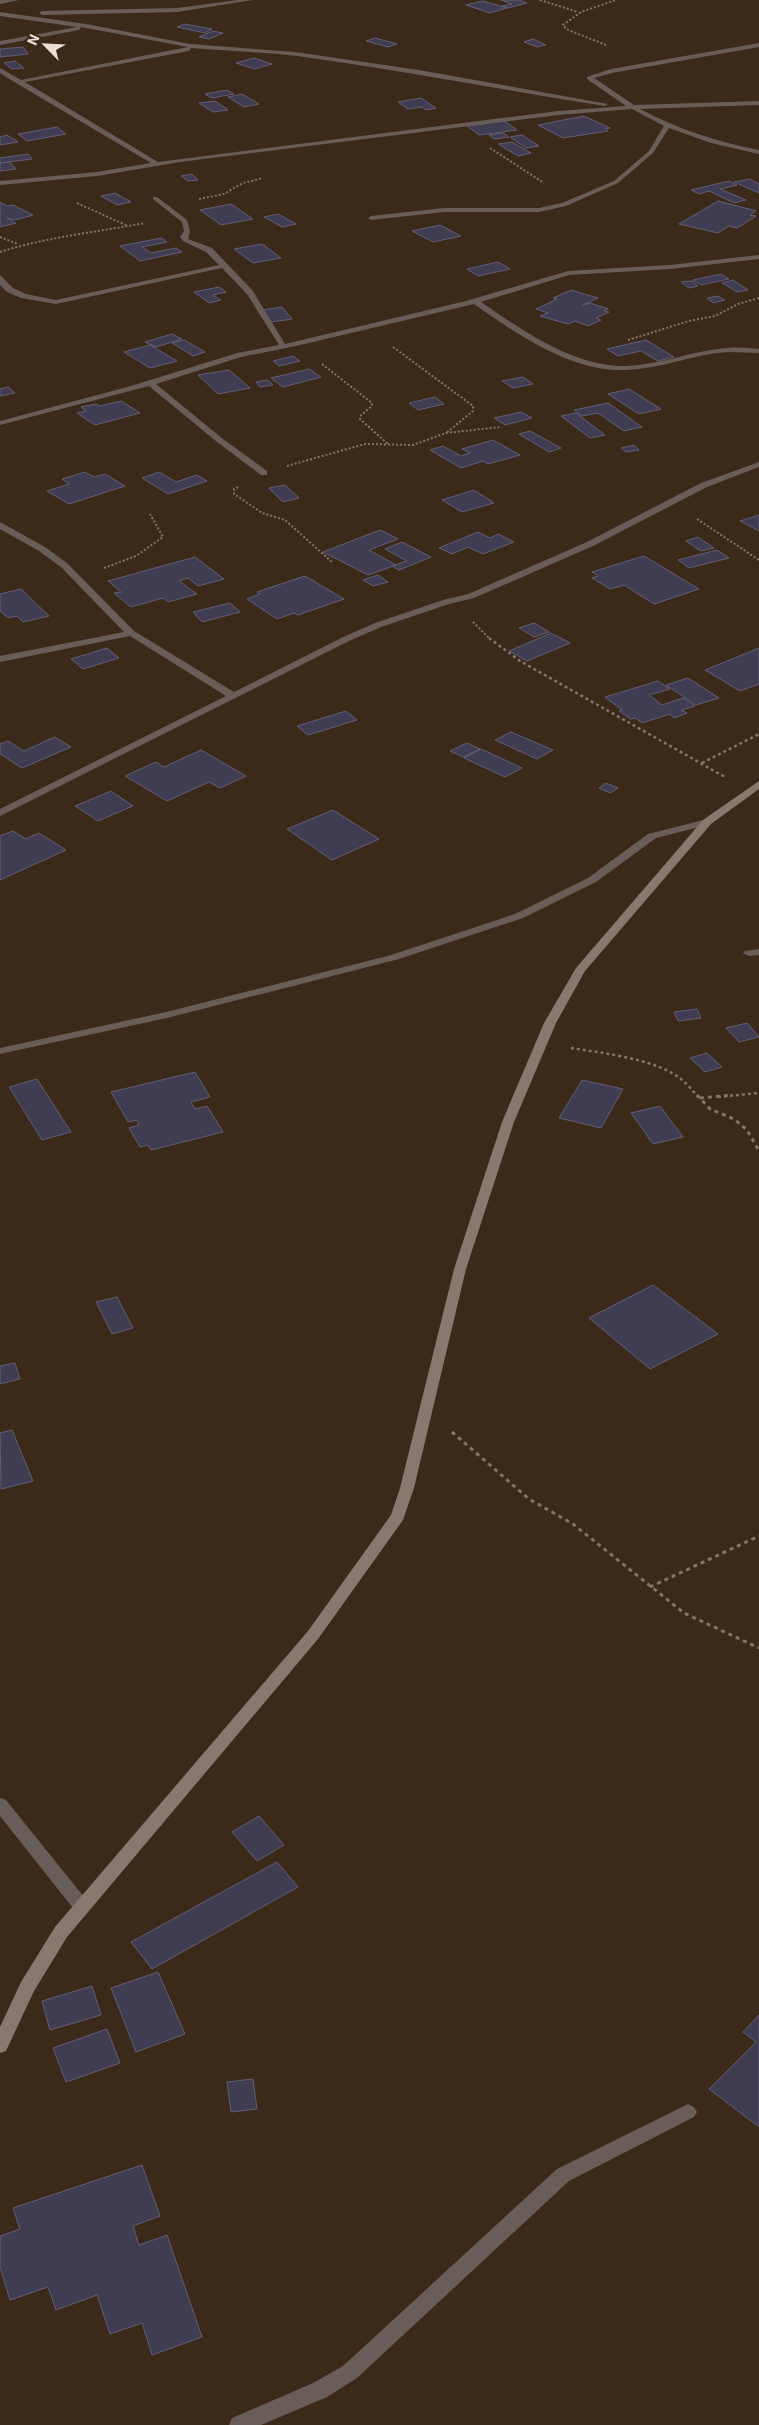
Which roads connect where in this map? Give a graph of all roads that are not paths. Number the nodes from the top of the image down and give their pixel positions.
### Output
1 (16, 0) edge
2 (250, 0) edge
3 (0, 2) edge
4 (0, 14) edge
5 (86, 26) junction
6 (0, 43) edge
7 (759, 45) edge
8 (199, 47) junction
9 (0, 70) edge
10 (18, 82) junction
11 (759, 103) edge
12 (632, 107) junction
13 (668, 126) junction
14 (759, 152) edge
15 (157, 164) junction
16 (0, 183) edge
17 (155, 198) dead end
18 (371, 218) dead end
19 (759, 257) edge
20 (223, 266) junction
21 (0, 277) edge
22 (475, 301) junction
23 (282, 346) junction
24 (759, 351) edge
25 (150, 383) junction
26 (0, 423) edge
27 (759, 464) edge
28 (264, 473) road end
29 (0, 525) edge
30 (131, 633) junction
31 (0, 659) edge
32 (232, 695) junction
33 (754, 787) edge
34 (0, 813) edge
35 (707, 822) junction
36 (0, 1051) edge
37 (0, 1804) edge
38 (82, 1906) junction
39 (0, 2046) edge
40 (688, 2112) dead end
41 (239, 2425) edge

1 - 3 street
2 - 4 street
4 - 5 street
5 - 6 street
5 - 8 street
7 - 12 street
8 - 10 street
8 - 12 street
9 - 10 street
10 - 15 street
11 - 12 street
12 - 13 street
12 - 15 street
13 - 14 street
13 - 18 street
15 - 16 street
17 - 20 street
19 - 22 street
20 - 21 street
20 - 23 street
22 - 23 street
22 - 24 street
23 - 25 street
25 - 26 street
25 - 28 street
27 - 32 street
29 - 30 street
30 - 31 street
30 - 32 street
32 - 34 street
33 - 35 street
35 - 36 street
35 - 38 street
37 - 38 street
38 - 39 street
40 - 41 street

